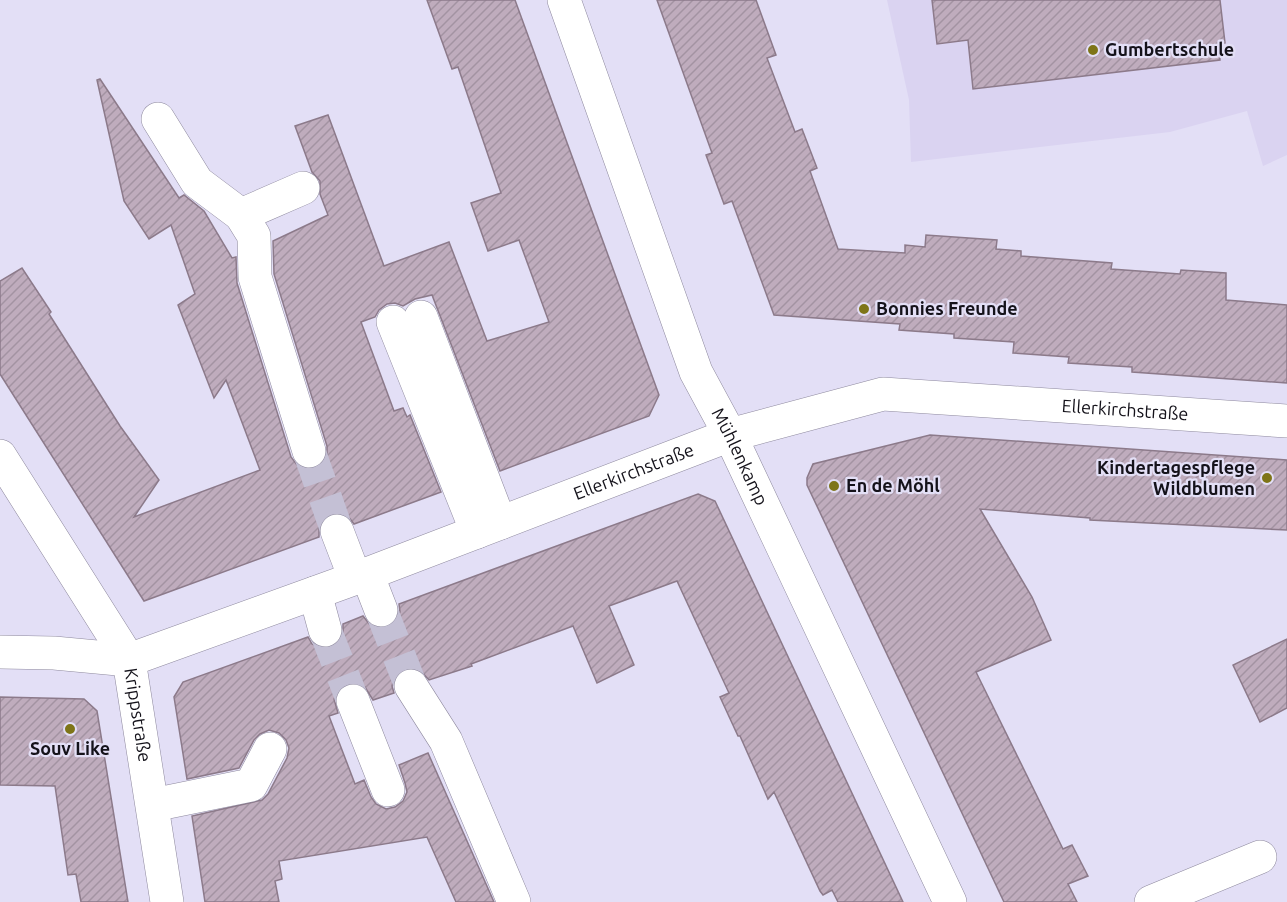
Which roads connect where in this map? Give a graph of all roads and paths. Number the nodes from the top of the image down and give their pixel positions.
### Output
1 (564, 0) edge
2 (158, 119) dead end
3 (303, 188) dead end
4 (241, 215) junction
5 (407, 319) dead end
6 (1287, 421) edge
7 (730, 435) junction
8 (309, 451) tunnel mouth
9 (0, 456) edge
10 (488, 527) junction
11 (337, 531) tunnel mouth
12 (361, 576) junction
13 (315, 593) junction
14 (381, 610) tunnel mouth
15 (325, 630) tunnel mouth
16 (0, 652) edge
17 (129, 660) junction
18 (411, 686) tunnel mouth
19 (352, 701) tunnel mouth
20 (270, 749) dead end
21 (388, 790) dead end
22 (153, 805) junction
23 (1260, 857) dead end
24 (167, 902) edge
25 (514, 902) edge
26 (950, 902) edge
27 (1151, 902) edge

1 - 7 street, Mühlenkamp
2 - 4 street
3 - 4 street
4 - 8 street
5 - 10 street
6 - 7 street, Ellerkirchstraße
7 - 10 street, Ellerkirchstraße
7 - 26 street, Mühlenkamp
9 - 17 street, Krippstraße
10 - 12 street, Ellerkirchstraße
11 - 12 street
12 - 13 street, Ellerkirchstraße
12 - 14 street
13 - 15 street
13 - 17 street, Ellerkirchstraße
16 - 17 street, Ellerkirchstraße
17 - 22 street, Krippstraße
18 - 25 street
19 - 21 street
20 - 22 street
22 - 24 street, Krippstraße
23 - 27 street

